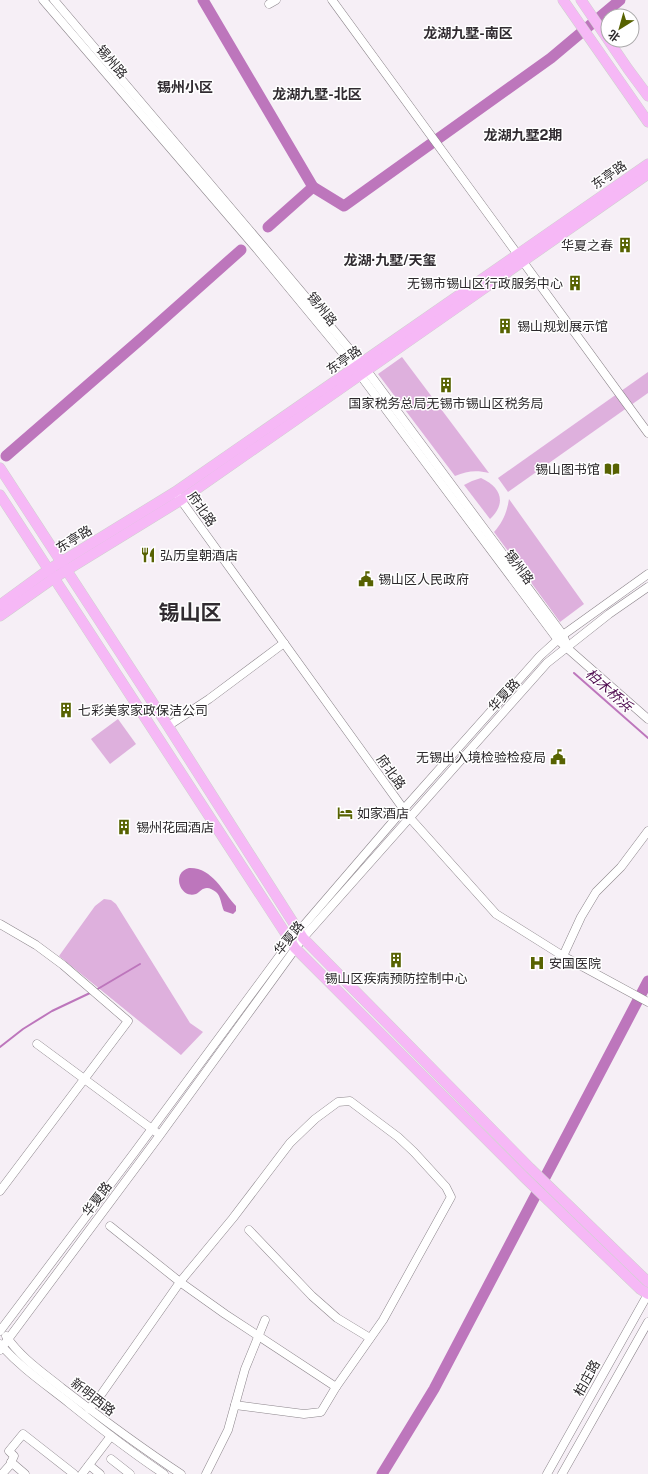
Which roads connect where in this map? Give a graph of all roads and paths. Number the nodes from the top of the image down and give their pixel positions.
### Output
1 (42, 0) edge
2 (54, 0) edge
3 (332, 0) edge
4 (563, 0) edge
5 (582, 1) edge
6 (600, 28) edge
7 (614, 48) edge
8 (648, 96) edge
9 (648, 122) edge
10 (648, 164) edge
11 (648, 174) edge
12 (520, 258) junction
13 (361, 369) junction
14 (648, 433) edge
15 (0, 468) edge
16 (0, 495) edge
17 (178, 496) junction
18 (61, 562) junction
19 (67, 571) junction
20 (51, 574) junction
21 (648, 574) edge
22 (648, 587) edge
23 (0, 604) edge
24 (0, 616) edge
25 (561, 637) junction
26 (284, 643) junction
27 (567, 647) junction
28 (648, 719) edge
29 (168, 726) junction
30 (404, 810) junction
31 (410, 818) junction
32 (648, 831) edge
33 (0, 924) edge
34 (300, 935) junction
35 (292, 945) junction
36 (563, 956) junction
37 (648, 1002) edge
38 (36, 1044) dead end
39 (84, 1080) junction
40 (152, 1129) junction
41 (160, 1135) junction
42 (0, 1191) edge
43 (110, 1226) dead end
44 (249, 1230) dead end
45 (180, 1282) junction
46 (648, 1282) edge
47 (648, 1294) edge
48 (265, 1320) dead end
49 (648, 1322) edge
50 (0, 1330) edge
51 (258, 1336) junction
52 (370, 1338) junction
53 (8, 1340) junction
54 (1, 1347) edge
55 (336, 1387) junction
56 (235, 1405) junction
57 (89, 1409) junction
58 (111, 1436) junction
59 (112, 1459) dead end
60 (11, 1462) junction
61 (89, 1465) junction
62 (2, 1474) edge
63 (25, 1474) edge
64 (74, 1474) edge
65 (82, 1474) edge
66 (100, 1474) edge
67 (130, 1474) edge
68 (164, 1474) edge
69 (181, 1474) edge
70 (206, 1474) edge
71 (547, 1474) edge
72 (562, 1474) edge

1 - 13 street, 锡州路
2 - 13 street, 锡州路
3 - 12 street
4 - 9 main road
5 - 6 main road
7 - 8 main road
10 - 12 main road, 东亭路
11 - 12 main road, 东亭路
12 - 13 main road, 东亭路
12 - 14 street
13 - 17 main road, 东亭路
13 - 25 street, 锡州路
15 - 18 main road
16 - 20 main road
17 - 18 main road, 东亭路
17 - 19 main road, 东亭路
17 - 26 street, 府北路
18 - 19 main road
18 - 20 main road, 东亭路
19 - 20 main road, 东亭路
19 - 29 main road
20 - 23 main road
20 - 24 main road
20 - 35 main road
21 - 25 street, 华夏路
22 - 27 street, 华夏路
25 - 27 street, 锡州路
25 - 30 street, 华夏路
26 - 29 street
26 - 30 street, 府北路
27 - 28 street, 锡州路
27 - 31 street, 华夏路
29 - 34 main road
30 - 31 street, 府北路
30 - 34 street, 华夏路
31 - 34 street, 华夏路
31 - 36 street, 府北路
32 - 36 street
33 - 39 street
34 - 35 street, 华夏路
34 - 46 main road
35 - 40 street, 华夏路
35 - 41 street, 华夏路
35 - 47 main road
36 - 37 street, 府北路
38 - 39 street
39 - 40 street
39 - 42 street
40 - 41 street
40 - 50 street, 华夏路
41 - 53 street, 华夏路
43 - 45 street
44 - 52 street
45 - 51 street
45 - 52 street
45 - 57 street
47 - 71 street, 柏庄路
48 - 51 street
49 - 72 street, 柏庄路
50 - 53 street, 新明西路
51 - 55 street
51 - 56 street
52 - 55 street
53 - 54 street, 华夏路
53 - 57 street, 新明西路
54 - 58 street, 新明西路
55 - 56 street
56 - 70 street
57 - 69 street, 新明西路
58 - 61 street
58 - 68 street, 新明西路
59 - 67 street
60 - 62 street
60 - 63 street
60 - 64 street
61 - 65 street
61 - 66 street

